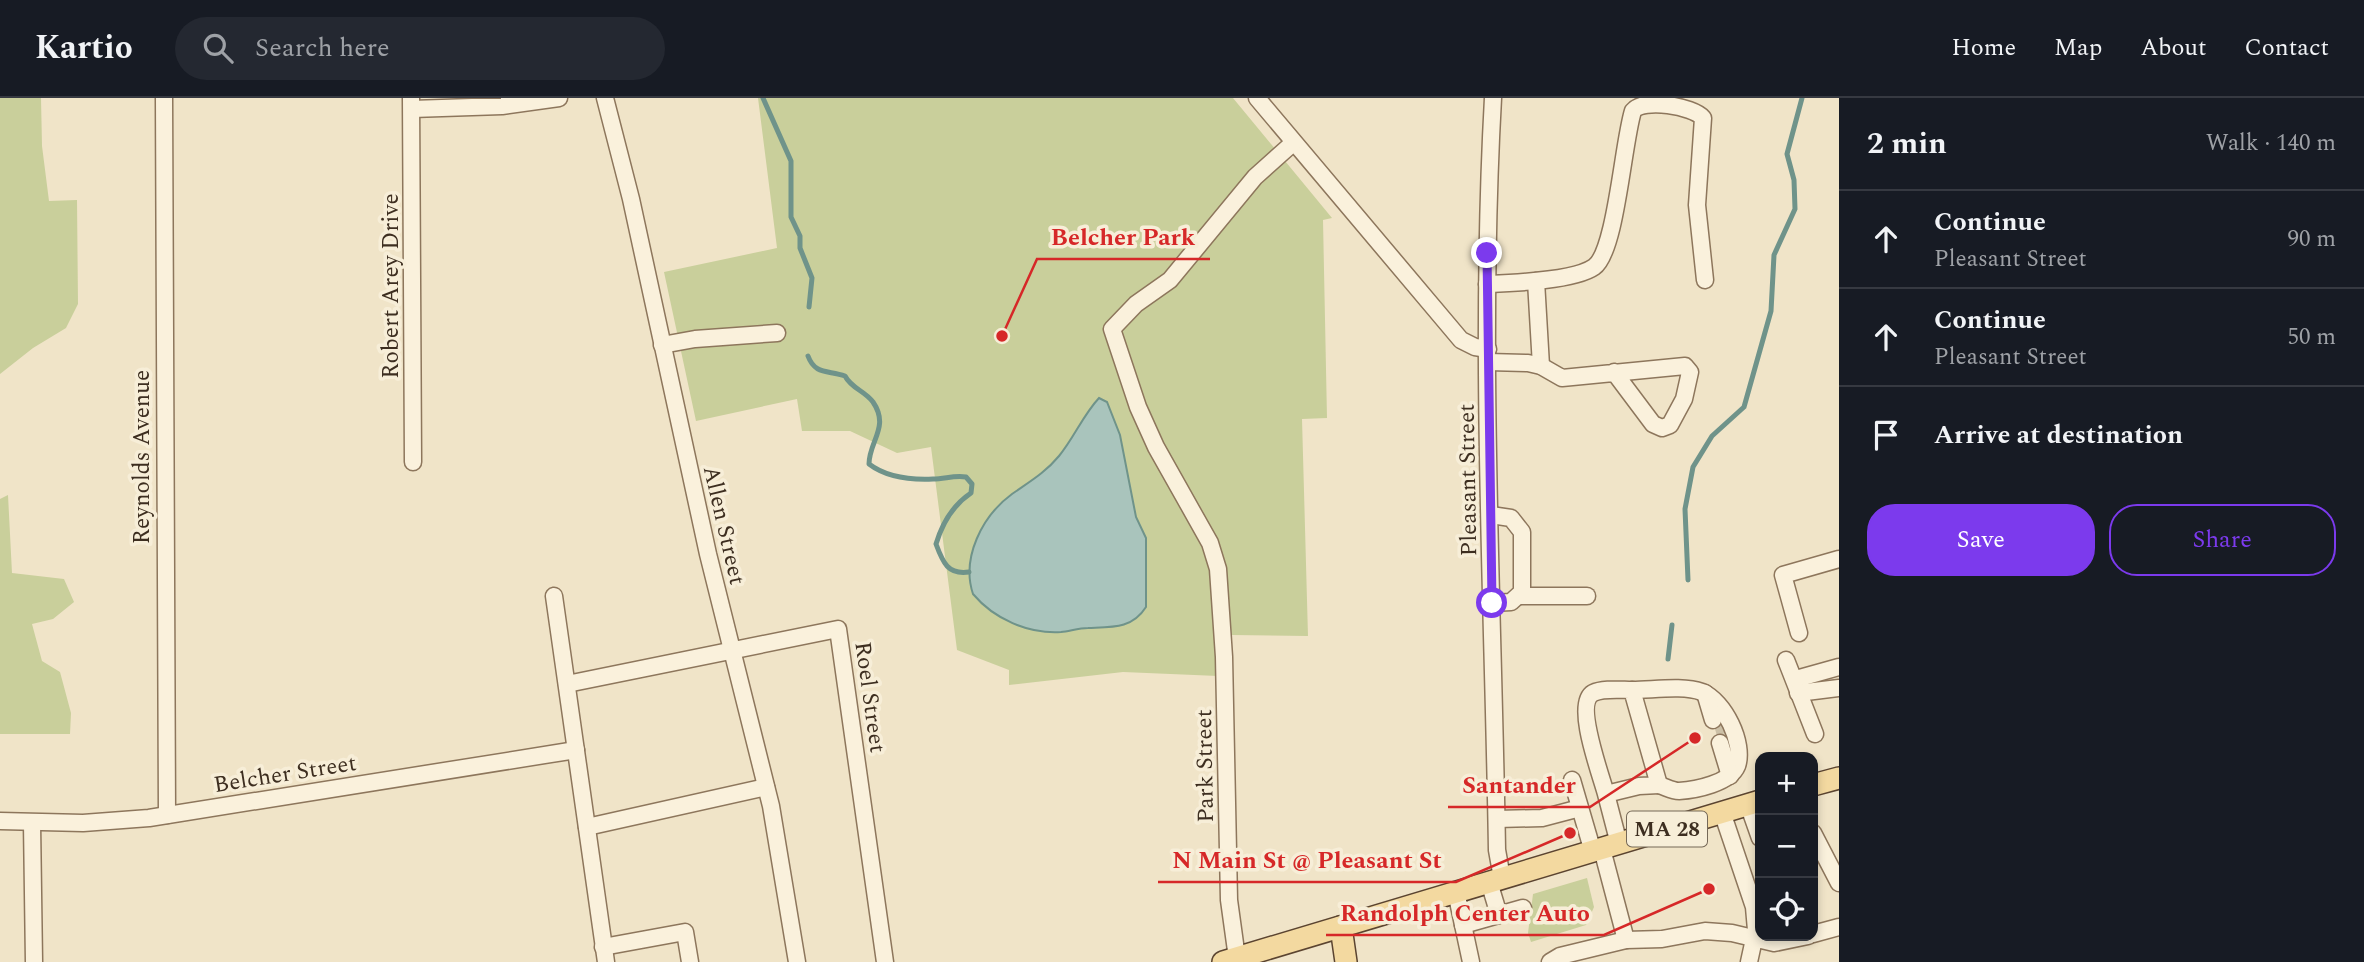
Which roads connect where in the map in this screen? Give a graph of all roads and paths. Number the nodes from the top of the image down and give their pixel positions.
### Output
1 (163, 98) edge
2 (559, 98) edge
3 (605, 98) edge
4 (1257, 98) edge
5 (1493, 98) edge
6 (412, 104) edge
7 (1293, 143) junction
8 (1705, 280) dead end
9 (1536, 281) junction
10 (1487, 284) junction
11 (778, 333) dead end
12 (662, 345) junction
13 (1488, 362) junction
14 (1541, 366) junction
15 (1614, 372) junction
16 (413, 462) dead end
17 (1491, 515) junction
18 (1839, 559) edge
19 (554, 596) dead end
20 (1519, 596) junction
21 (1587, 596) dead end
22 (1492, 603) junction
23 (1799, 633) dead end
24 (731, 650) junction
25 (1786, 660) dead end
26 (1839, 667) edge
27 (567, 684) junction
28 (1797, 686) junction
29 (1839, 688) edge
30 (1632, 690) junction
31 (1710, 697) junction
32 (1717, 719) tunnel mouth
33 (1815, 734) dead end
34 (1724, 742) tunnel mouth
35 (576, 750) junction
36 (1732, 772) junction
37 (1839, 778) edge
38 (1572, 780) dead end
39 (1818, 784) edge
40 (1659, 785) junction
41 (766, 787) junction
42 (1606, 794) junction
43 (1754, 802) edge
44 (1580, 808) junction
45 (1722, 812) junction
46 (167, 815) junction
47 (1496, 819) junction
48 (0, 821) edge
49 (32, 822) junction
50 (587, 827) junction
51 (1818, 843) edge
52 (1605, 848) junction
53 (1495, 880) junction
54 (1839, 883) edge
55 (1456, 892) junction
56 (1523, 908) dead end
57 (1499, 915) junction
58 (1462, 926) junction
59 (1341, 927) junction
60 (1839, 927) edge
61 (1818, 933) edge
62 (1626, 940) junction
63 (1754, 940) junction
64 (1763, 941) edge
65 (1788, 941) edge
66 (605, 955) edge
67 (1263, 956) edge
68 (1230, 960) edge
69 (34, 962) edge
70 (690, 962) edge
71 (797, 962) edge
72 (885, 962) edge
73 (1346, 962) edge
74 (1471, 962) edge
75 (1550, 962) edge
76 (1749, 962) edge

1 - 46 street, Reynolds Avenue
2 - 6 street, Robert Arey Drive
3 - 12 street, Allen Street
4 - 7 street
5 - 10 street, Pleasant Street
6 - 16 street, Robert Arey Drive
7 - 13 street
7 - 68 street, Park Street
8 - 9 street
9 - 10 street
9 - 14 street
10 - 13 street, Pleasant Street
11 - 12 street
12 - 24 street, Allen Street
13 - 14 street
13 - 17 street, Pleasant Street
14 - 15 street
15 - 15 street
17 - 20 street
17 - 22 street, Pleasant Street
18 - 23 street
19 - 27 street
20 - 21 street
20 - 22 street
22 - 47 street, Pleasant Street
24 - 27 street, Roel Street
24 - 41 street, Allen Street
24 - 72 street, Roel Street
25 - 28 street
26 - 28 street
27 - 35 street
28 - 29 street
28 - 33 street
30 - 31 street
30 - 40 street
30 - 42 street
31 - 32 street
31 - 36 street
34 - 36 street
35 - 46 street, Belcher Street
35 - 50 street
36 - 40 street
37 - 39 main road
38 - 44 street
40 - 42 street
41 - 50 street
41 - 71 street, Allen Street
42 - 52 street
43 - 45 main road, MA 28
44 - 47 street
44 - 52 street
45 - 52 main road, MA 28
45 - 63 street
46 - 49 street, Belcher Street
47 - 53 street, Pleasant Street
48 - 49 street, Belcher Street
49 - 69 street
50 - 66 street
51 - 54 street
52 - 53 main road, MA 28
52 - 62 street
53 - 55 main road, MA 28
53 - 57 street, Pleasant Street
55 - 58 street
55 - 59 main road, MA 28
56 - 57 street
57 - 58 street
58 - 74 street
59 - 67 main road, MA 28
59 - 73 main road
60 - 61 street
62 - 63 street
62 - 75 street
63 - 76 street
64 - 65 street
66 - 70 street
67 - 68 main road, MA 28

